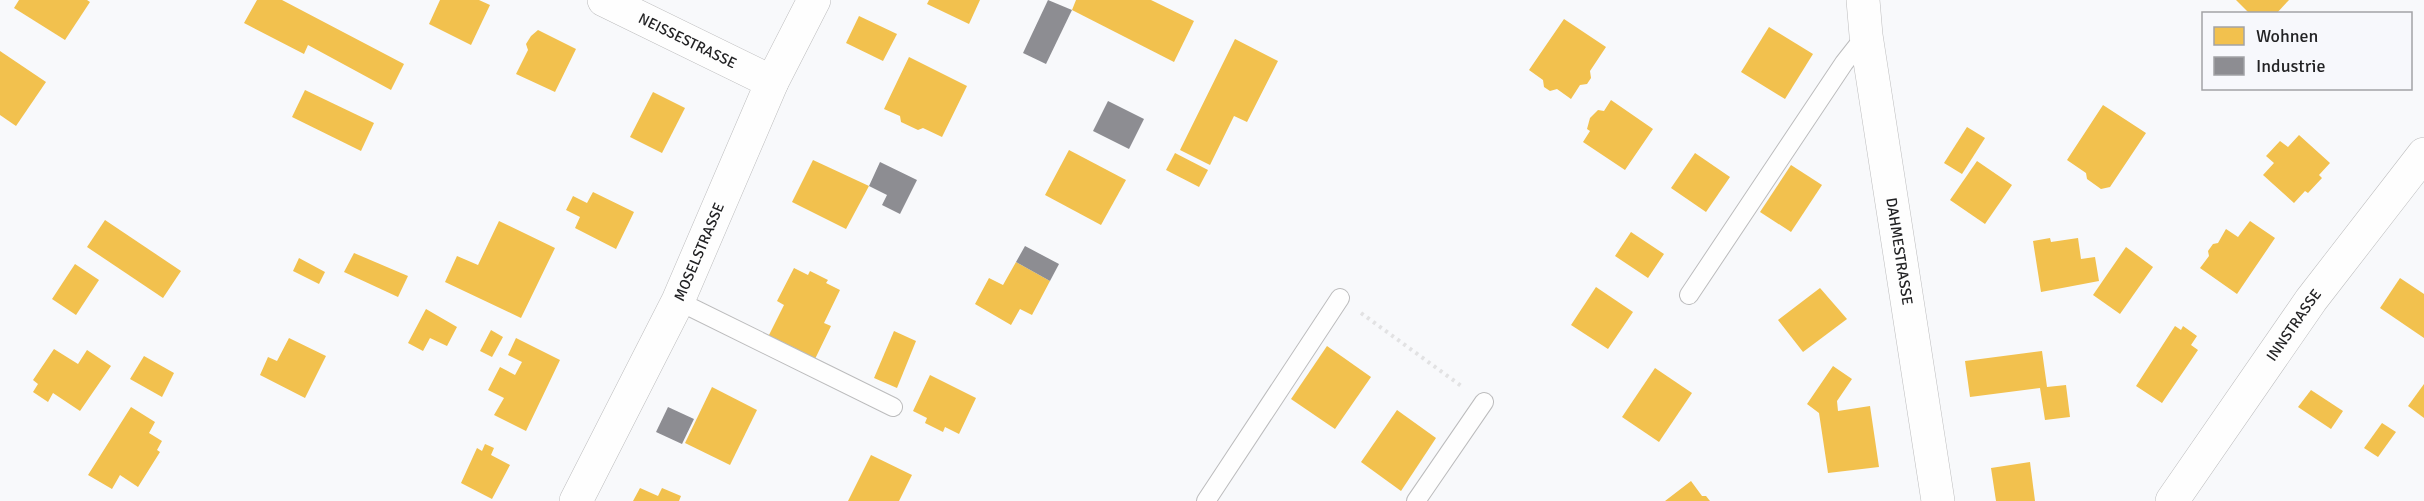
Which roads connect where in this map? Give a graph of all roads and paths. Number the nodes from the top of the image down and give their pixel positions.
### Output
1 (604, 0) edge
2 (814, 0) edge
3 (1863, 0) edge
4 (1866, 35) junction
5 (772, 82) junction
6 (2424, 154) edge
7 (1689, 295) dead end
8 (1340, 298) joint
9 (678, 301) junction
10 (1484, 402) joint
11 (894, 408) dead end
12 (576, 501) edge
13 (1206, 501) edge
14 (1416, 501) edge
15 (1938, 501) edge
16 (2172, 501) edge

1 - 5 street, NEISSESTRASSE
2 - 5 street, MOSELSTRASSE
3 - 4 street, DAHMESTRASSE
4 - 7 lane
4 - 15 street, DAHMESTRASSE
5 - 9 street, MOSELSTRASSE
6 - 16 street, INNSTRASSE
8 - 10 path
8 - 13 lane
9 - 11 lane
9 - 12 street, MOSELSTRASSE
10 - 14 lane

